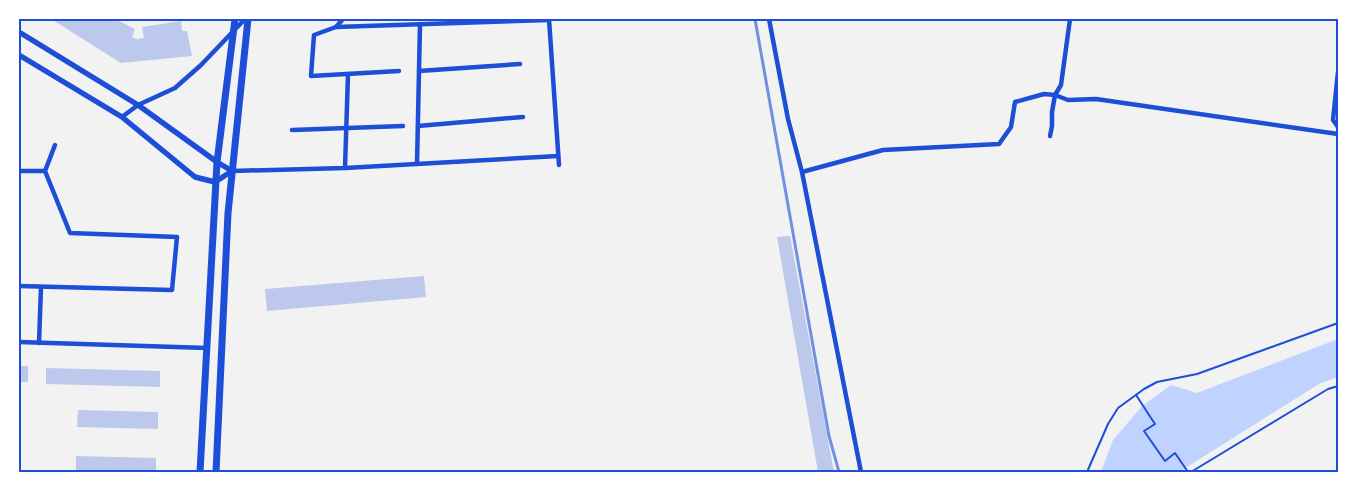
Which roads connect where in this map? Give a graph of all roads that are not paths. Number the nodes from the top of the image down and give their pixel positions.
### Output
1 (235, 19) edge
2 (246, 19) edge
3 (343, 19) edge
4 (549, 19) edge
5 (769, 19) edge
6 (1070, 19) edge
7 (448, 21) edge
8 (420, 24) junction
9 (336, 27) junction
10 (19, 32) edge
11 (233, 32) junction
12 (19, 55) edge
13 (520, 64) dead end
14 (399, 71) dead end
15 (419, 71) junction
16 (1338, 72) edge
17 (348, 74) junction
18 (1055, 95) junction
19 (138, 105) junction
20 (122, 117) junction
21 (523, 117) dead end
22 (403, 126) dead end
23 (418, 126) junction
24 (1338, 127) edge
25 (292, 130) dead end
26 (1338, 134) edge
27 (1050, 136) dead end
28 (55, 145) dead end
29 (558, 156) junction
30 (217, 162) junction
31 (417, 164) junction
32 (559, 165) dead end
33 (345, 168) junction
34 (19, 171) edge
35 (45, 171) junction
36 (232, 171) junction
37 (802, 172) junction
38 (215, 182) junction
39 (19, 286) edge
40 (41, 286) junction
41 (19, 342) edge
42 (39, 342) junction
43 (207, 348) junction
44 (200, 472) edge
45 (216, 472) edge
46 (861, 472) edge

1 - 11 main road
2 - 11 street
2 - 36 main road
3 - 9 street
4 - 7 street
4 - 29 street
5 - 37 street
6 - 18 street
7 - 8 street
8 - 9 street
8 - 15 street
9 - 17 street
10 - 19 street
11 - 19 street
11 - 30 main road
12 - 20 street
13 - 15 street
14 - 17 street
15 - 23 street
16 - 24 street
17 - 33 street
18 - 26 street
18 - 27 street
18 - 37 street
19 - 20 street
19 - 30 street
20 - 38 street
21 - 23 street
22 - 25 street
23 - 31 street
28 - 35 street
29 - 31 street
29 - 32 street
30 - 36 street
30 - 38 main road
31 - 33 street
33 - 36 street
34 - 35 street
35 - 40 street
36 - 38 street
36 - 45 main road
37 - 46 street
38 - 43 main road
39 - 40 street
40 - 42 street
41 - 42 street
42 - 43 street
43 - 44 main road

